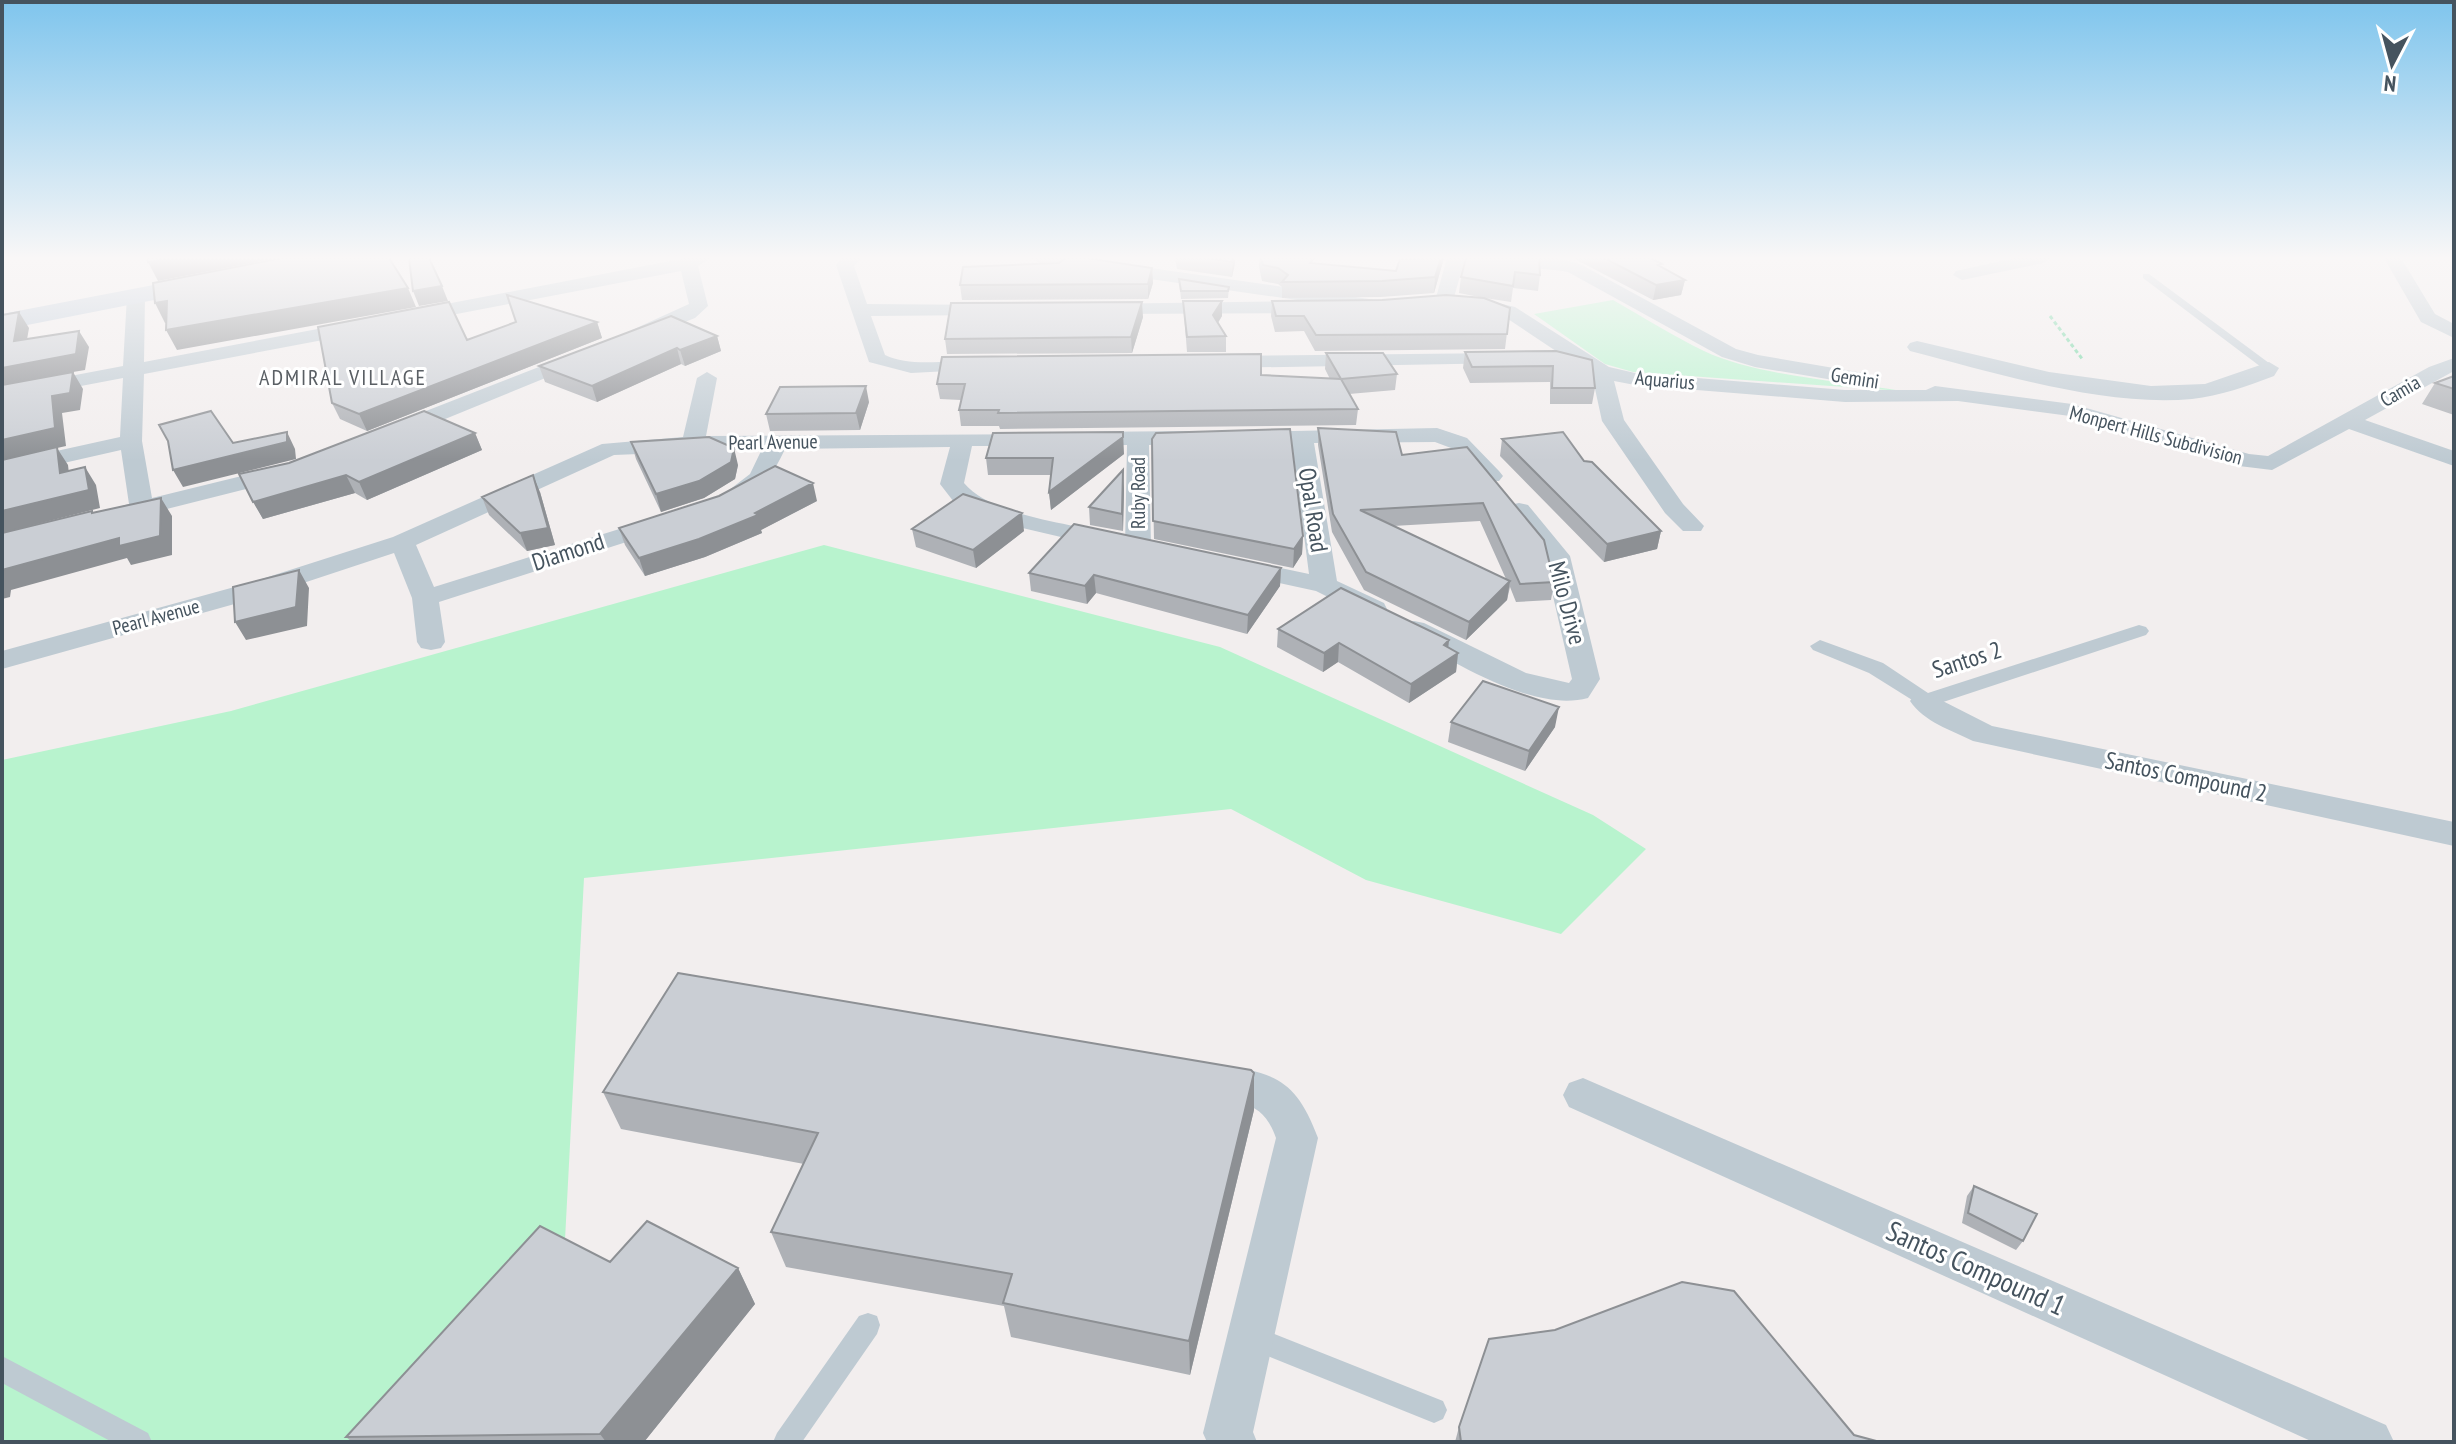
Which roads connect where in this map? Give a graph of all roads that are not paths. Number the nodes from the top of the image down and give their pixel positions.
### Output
1 (135, 325) edge
2 (370, 325) edge
3 (659, 325) edge
4 (866, 325) edge
5 (1529, 325) edge
6 (1679, 325) edge
7 (2212, 325) edge
8 (1917, 347) dead end
9 (1578, 358) junction
10 (1199, 362) edge
11 (993, 364) edge
12 (2269, 368) joint
13 (134, 370) junction
14 (2448, 370) edge
15 (1602, 372) junction
16 (707, 378) dead end
17 (2056, 379) junction
18 (2, 395) edge
19 (1954, 396) junction
20 (2072, 410) junction
21 (2348, 421) junction
22 (1437, 435) joint
23 (1302, 436) junction
24 (379, 437) edge
25 (963, 439) junction
26 (1138, 439) junction
27 (131, 441) junction
28 (777, 442) junction
29 (693, 443) junction
30 (2454, 459) edge
31 (305, 467) edge
32 (2, 470) edge
33 (714, 506) edge
34 (142, 508) junction
35 (685, 515) edge
36 (100, 519) edge
37 (1692, 526) dead end
38 (402, 542) junction
39 (1138, 547) junction
40 (1169, 553) edge
41 (1216, 563) edge
42 (1324, 585) junction
43 (425, 598) junction
44 (2139, 631) dead end
45 (431, 642) dead end
46 (1820, 646) dead end
47 (2, 660) edge
48 (1925, 701) junction
49 (2454, 834) edge
50 (1185, 1075) edge
51 (1583, 1095) dead end
52 (868, 1325) dead end
53 (1251, 1336) junction
54 (2, 1369) edge
55 (1434, 1410) dead end
56 (139, 1442) edge
57 (786, 1442) edge
58 (1232, 1442) edge
59 (2369, 1442) edge

1 - 13 street
2 - 13 street
3 - 24 street
4 - 11 street
5 - 9 street, Aquarius
6 - 19 street, Gemini
7 - 12 lane
8 - 17 street
9 - 10 street
9 - 15 street, Aquarius
12 - 17 street
13 - 18 street
13 - 27 street
14 - 21 street, Camia
15 - 19 street, Aquarius
15 - 37 street
16 - 29 street
17 - 20 street
19 - 20 street, Monpert Hills Subdivision
20 - 21 street, Monpert Hills Subdivision
21 - 30 street
22 - 23 street, Pearl Avenue
22 - 42 street, Milo Drive
23 - 26 street, Pearl Avenue
23 - 42 street, Opal Road
25 - 26 street, Pearl Avenue
25 - 28 street, Pearl Avenue
25 - 39 street
26 - 39 street, Ruby Road
27 - 32 street
27 - 34 street
28 - 29 street, Pearl Avenue
28 - 33 street
29 - 38 street, Pearl Avenue
31 - 34 street
34 - 36 street
35 - 43 street, Diamond
38 - 43 street
38 - 47 street, Pearl Avenue
39 - 40 street
41 - 42 street
43 - 45 street
44 - 48 street, Santos 2
46 - 48 street, Santos 2
48 - 49 street, Santos Compound 2
50 - 53 street
51 - 59 street, Santos Compound 1
52 - 57 lane
53 - 55 lane
53 - 58 street
54 - 56 lane

